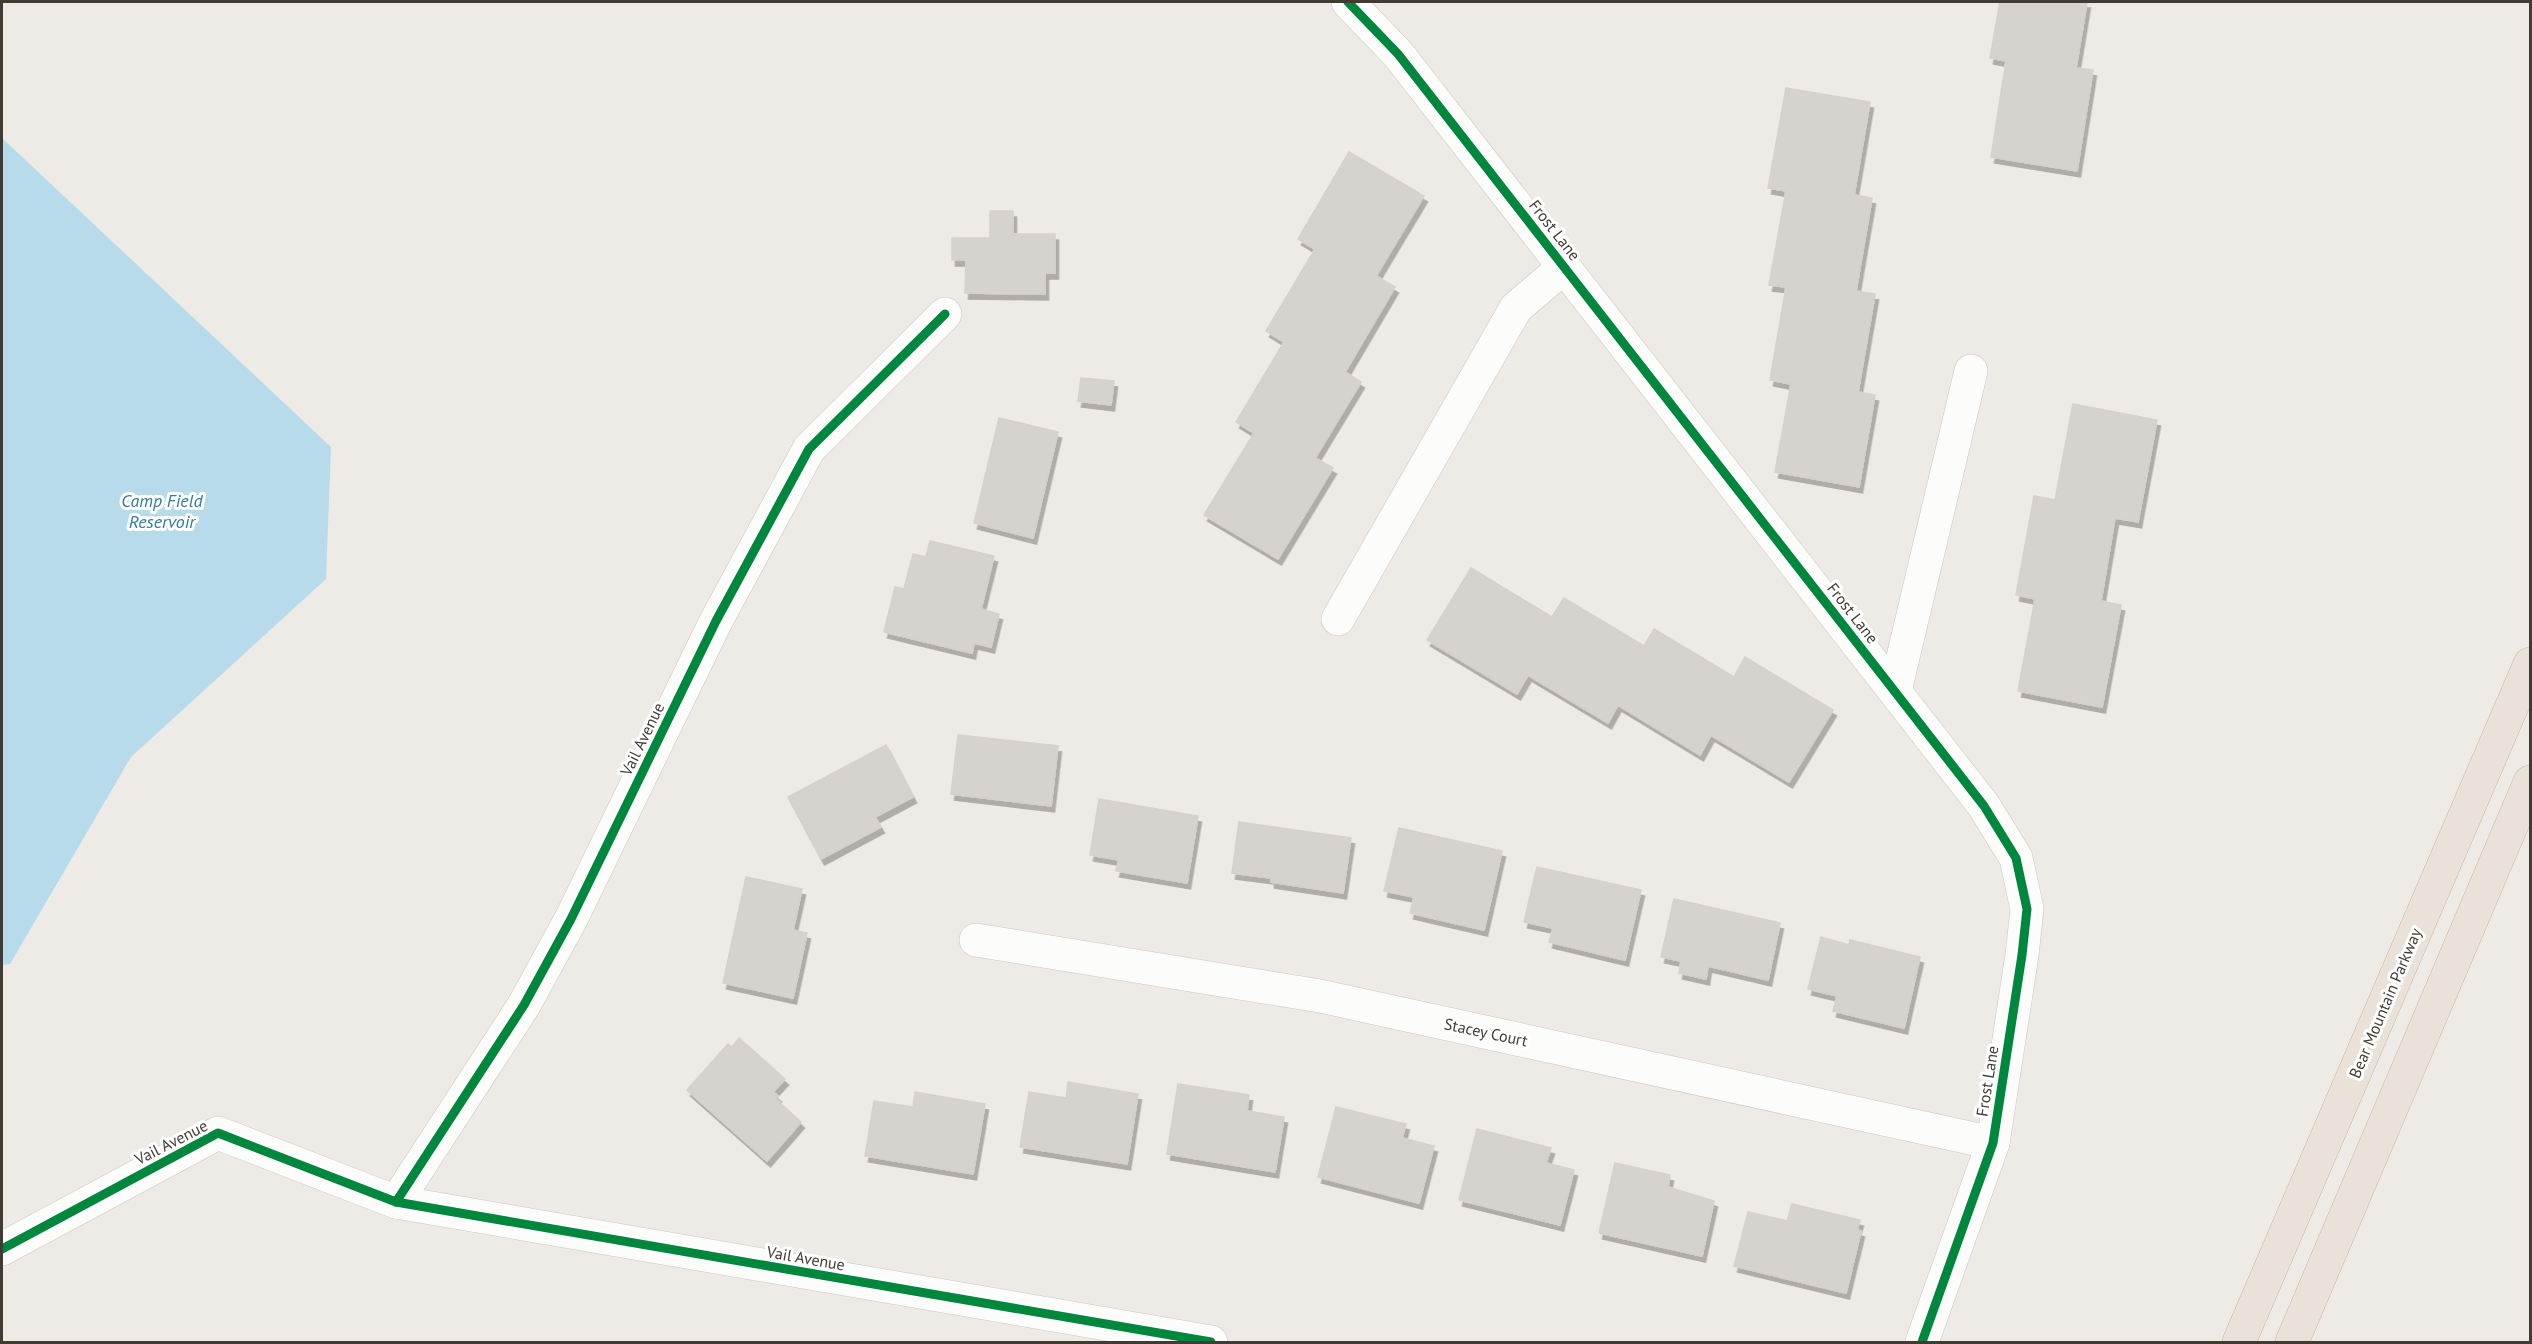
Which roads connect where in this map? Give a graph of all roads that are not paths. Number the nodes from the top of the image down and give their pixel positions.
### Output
1 (1350, 2) edge
2 (1564, 267) junction
3 (945, 314) dead end
4 (1971, 371) dead end
5 (1338, 619) dead end
6 (2530, 664) edge
7 (1895, 691) junction
8 (2530, 782) edge
9 (976, 940) dead end
10 (1993, 1143) junction
11 (396, 1202) junction
12 (2, 1249) edge
13 (1211, 1342) edge
14 (1922, 1342) edge
15 (2239, 1342) edge
16 (2292, 1342) edge

1 - 2 street, Frost Lane
2 - 5 street
2 - 7 street, Frost Lane
3 - 11 street, Vail Avenue
4 - 7 street
6 - 15 highway, Bear Mountain Parkway
7 - 10 street, Frost Lane
8 - 16 highway
9 - 10 street, Stacey Court
10 - 14 street, Frost Lane
11 - 12 street, Vail Avenue
11 - 13 street, Vail Avenue

